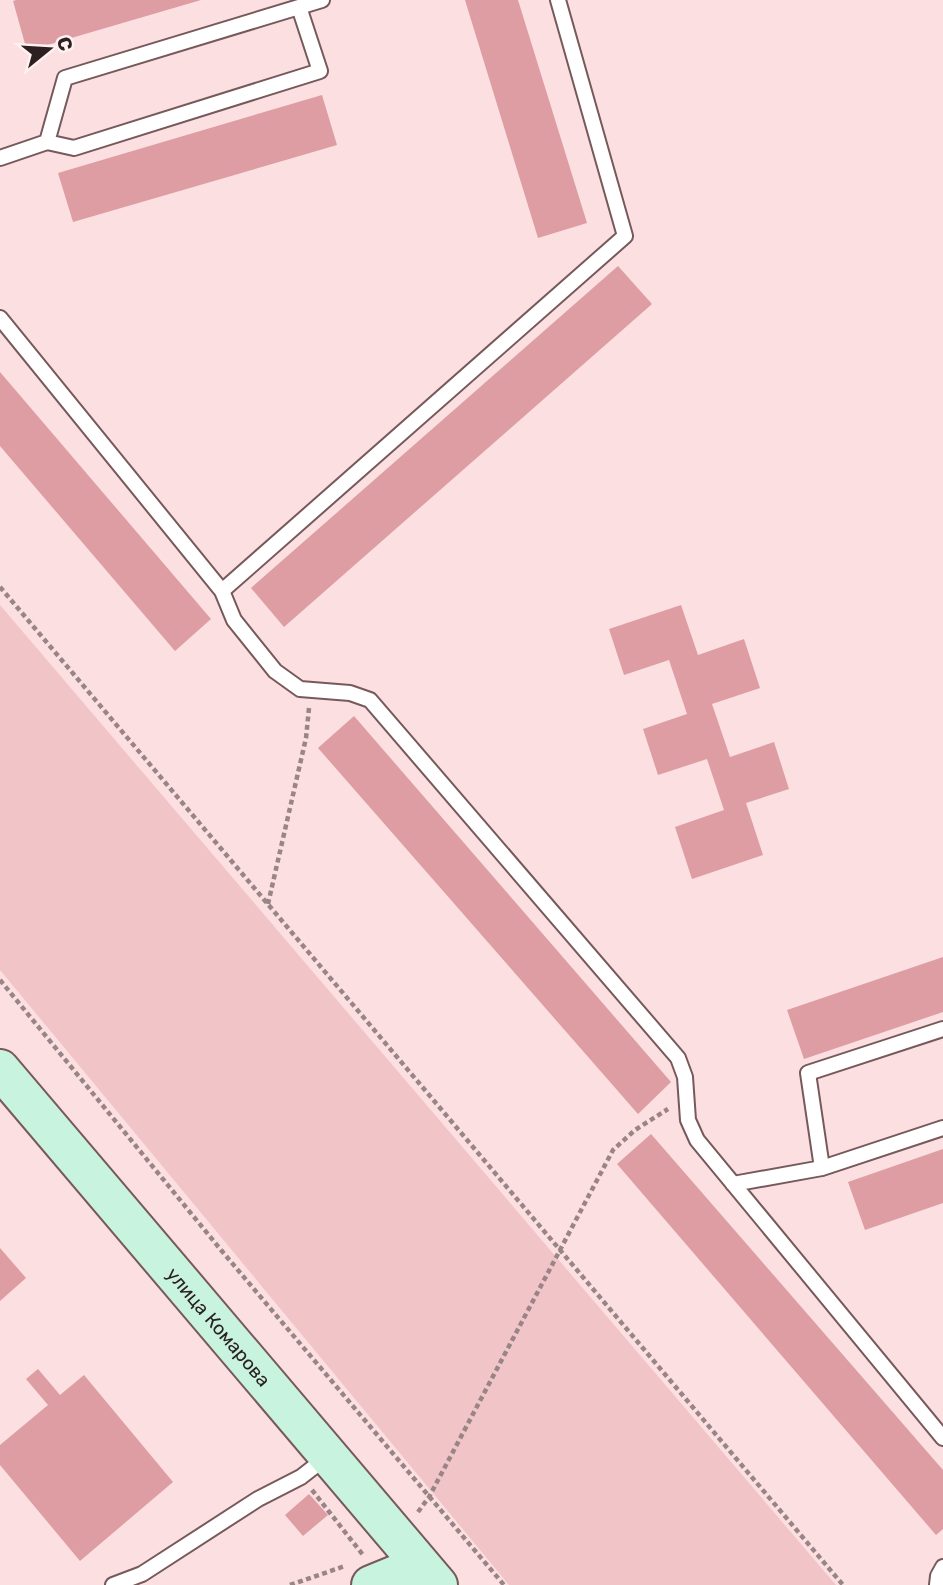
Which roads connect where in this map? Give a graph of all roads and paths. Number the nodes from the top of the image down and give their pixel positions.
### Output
1 (322, 0) edge
2 (558, 0) edge
3 (299, 7) junction
4 (47, 142) junction
5 (0, 158) edge
6 (0, 318) edge
7 (0, 587) edge
8 (222, 592) junction
9 (310, 690) junction
10 (268, 904) junction
11 (0, 980) edge
12 (943, 1029) edge
13 (0, 1069) edge
14 (687, 1098) junction
15 (943, 1128) edge
16 (822, 1168) junction
17 (733, 1184) junction
18 (560, 1250) junction
19 (943, 1438) edge
20 (329, 1456) junction
21 (429, 1497) junction
22 (412, 1520) dead end
23 (943, 1566) edge
24 (397, 1575) edge
25 (113, 1585) edge
26 (290, 1585) edge
27 (503, 1585) edge
28 (843, 1585) edge
29 (937, 1585) edge

1 - 3 lane
2 - 8 lane
3 - 4 lane
3 - 4 lane
4 - 5 lane
6 - 8 lane
7 - 10 path
8 - 9 lane
9 - 10 path
9 - 14 lane
10 - 18 path
11 - 21 path
12 - 16 lane
13 - 20 main road, улица Комарова
14 - 17 lane
14 - 18 path
15 - 16 lane
16 - 17 lane
17 - 19 lane
18 - 21 path
18 - 28 path
20 - 24 main road, улица Комарова
20 - 25 lane
21 - 22 path
21 - 27 path
23 - 29 lane
24 - 26 path

